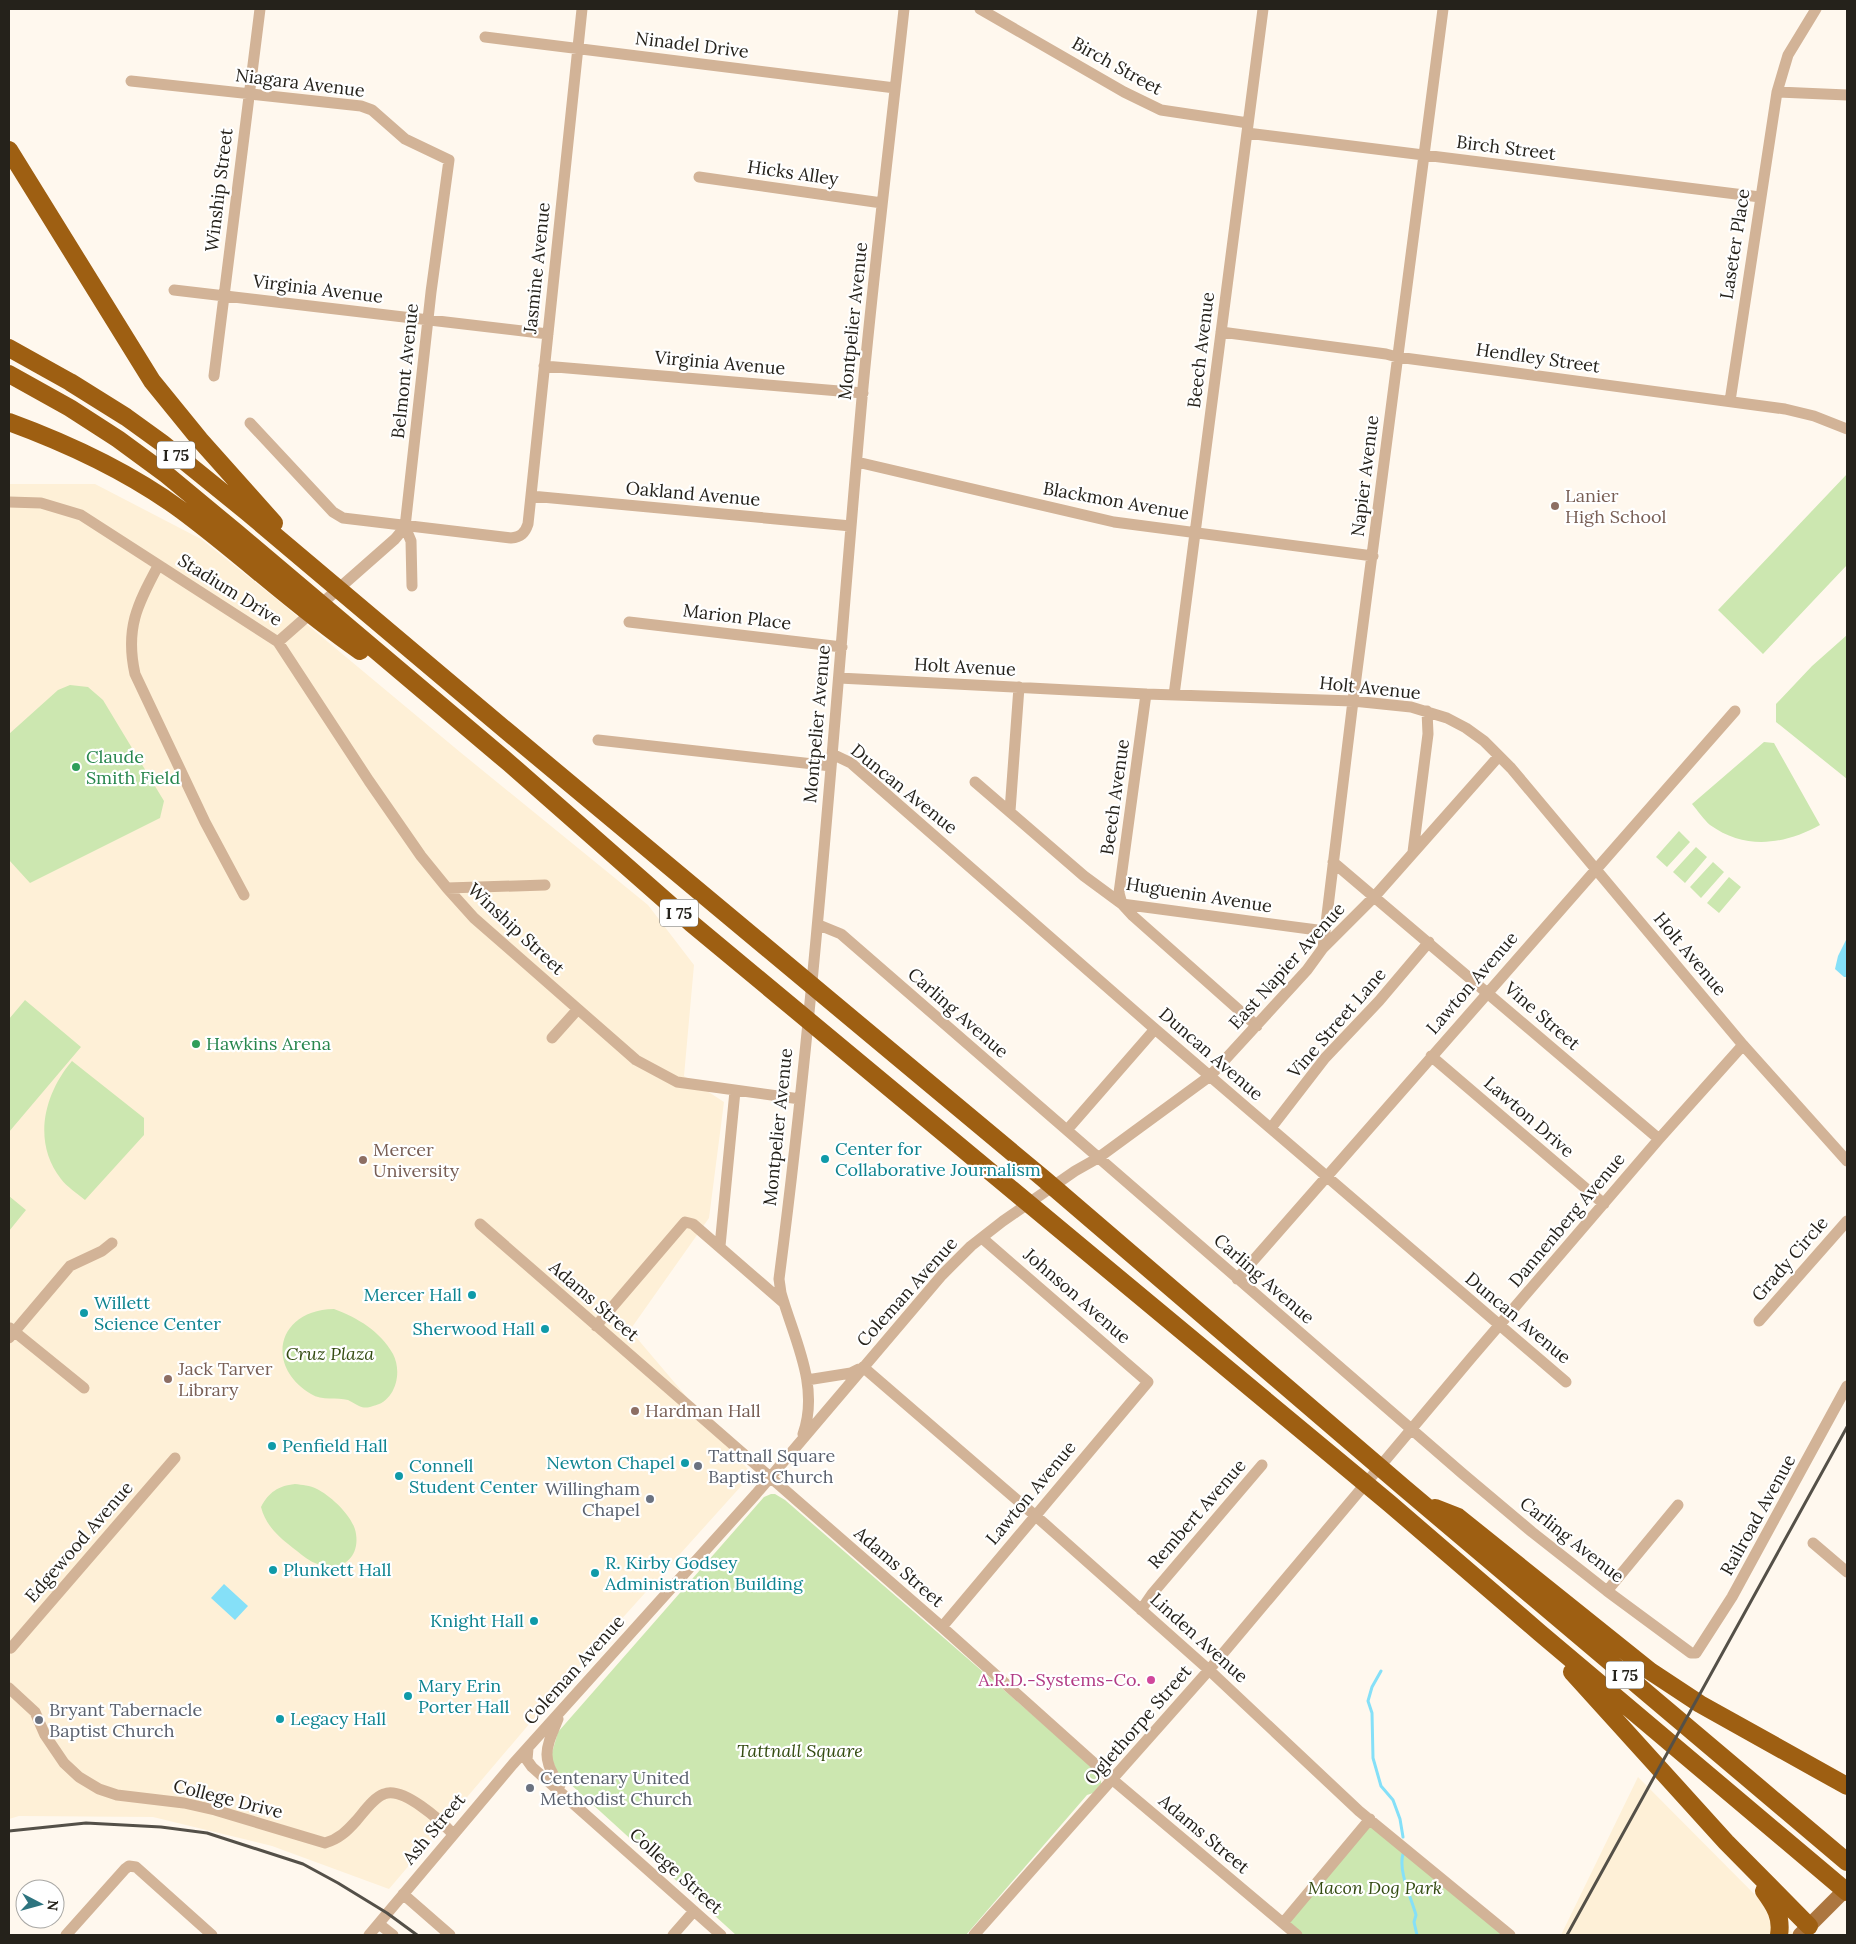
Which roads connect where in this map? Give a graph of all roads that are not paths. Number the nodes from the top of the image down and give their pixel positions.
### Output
1 (260, 9) edge
2 (582, 9) edge
3 (904, 9) edge
4 (980, 9) edge
5 (1263, 9) edge
6 (1443, 9) edge
7 (1816, 9) edge
8 (990, 12) edge
9 (485, 37) dead end
10 (578, 48) junction
11 (131, 81) dead end
12 (895, 88) junction
13 (1777, 92) junction
14 (249, 93) junction
15 (1847, 95) edge
16 (1248, 128) junction
17 (9, 150) edge
18 (1424, 155) junction
19 (449, 160) joint
20 (700, 177) dead end
21 (1760, 197) junction
22 (882, 203) junction
23 (174, 290) dead end
24 (224, 296) junction
25 (428, 320) junction
26 (1221, 332) junction
27 (548, 334) junction
28 (9, 348) edge
29 (1397, 357) junction
30 (544, 366) junction
31 (9, 374) edge
32 (214, 376) dead end
33 (863, 393) junction
34 (1730, 401) junction
35 (9, 422) edge
36 (250, 423) dead end
37 (1847, 429) edge
38 (857, 462) junction
39 (531, 496) junction
40 (9, 502) edge
41 (405, 526) junction
42 (852, 526) junction
43 (1195, 533) junction
44 (1372, 556) junction
45 (158, 566) junction
46 (329, 582) junction
47 (412, 586) dead end
48 (629, 622) dead end
49 (278, 642) junction
50 (842, 646) junction
51 (839, 678) junction
52 (410, 680) junction
53 (1020, 687) junction
54 (1146, 694) junction
55 (1174, 695) junction
56 (1353, 700) junction
57 (1735, 710) dead end
58 (1427, 711) junction
59 (598, 740) dead end
60 (832, 754) junction
61 (1498, 756) junction
62 (831, 766) junction
63 (976, 782) dead end
64 (1010, 811) junction
65 (1413, 852) junction
66 (1333, 862) junction
67 (1595, 869) junction
68 (545, 886) dead end
69 (447, 888) junction
70 (244, 895) dead end
71 (1375, 896) junction
72 (1122, 904) junction
73 (819, 925) junction
74 (1325, 931) junction
75 (1429, 942) junction
76 (1323, 948) junction
77 (1488, 992) junction
78 (578, 1009) junction
79 (1257, 1026) junction
80 (1155, 1029) junction
81 (552, 1038) dead end
82 (1743, 1045) junction
83 (1431, 1056) junction
84 (1210, 1076) junction
85 (735, 1090) junction
86 (800, 1099) junction
87 (1271, 1128) junction
88 (1067, 1130) junction
89 (1659, 1139) junction
90 (1098, 1158) junction
91 (1847, 1161) edge
92 (1074, 1171) joint
93 (1327, 1177) junction
94 (1604, 1204) junction
95 (1847, 1220) edge
96 (480, 1224) dead end
97 (982, 1238) junction
98 (112, 1243) dead end
99 (720, 1246) junction
100 (1237, 1279) junction
101 (785, 1304) junction
102 (1759, 1321) dead end
103 (596, 1326) junction
104 (1500, 1326) junction
105 (11, 1332) edge
106 (863, 1367) junction
107 (808, 1380) junction
108 (1148, 1382) joint
109 (1566, 1382) dead end
110 (1847, 1386) edge
111 (84, 1388) dead end
112 (1411, 1430) junction
113 (802, 1438) junction
114 (175, 1458) dead end
115 (1262, 1465) dead end
116 (769, 1478) junction
117 (1363, 1489) joint
118 (1422, 1504) junction
119 (1678, 1505) dead end
120 (1034, 1516) junction
121 (1813, 1543) dead end
122 (1847, 1572) edge
123 (1607, 1591) junction
124 (1141, 1610) junction
125 (942, 1627) junction
126 (1540, 1633) junction
127 (9, 1648) edge
128 (1691, 1654) joint
129 (1209, 1670) junction
130 (9, 1688) edge
131 (563, 1709) junction
132 (528, 1748) junction
133 (1113, 1780) junction
134 (1847, 1786) edge
135 (575, 1804) junction
136 (1370, 1819) junction
137 (453, 1834) junction
138 (1726, 1842) junction
139 (1847, 1862) edge
140 (1847, 1888) edge
141 (1847, 1892) edge
142 (403, 1894) junction
143 (694, 1912) junction
144 (379, 1924) junction
145 (1288, 1930) edge
146 (1810, 1932) edge
147 (66, 1935) edge
148 (212, 1935) edge
149 (369, 1935) edge
150 (393, 1935) edge
151 (450, 1935) edge
152 (673, 1935) edge
153 (721, 1935) edge
154 (974, 1935) edge
155 (1510, 1935) edge
156 (1780, 1935) edge

1 - 14 street, Winship Street
2 - 10 street, Jasmine Avenue
3 - 12 street, Montpelier Avenue
4 - 8 street, Birch Street
5 - 16 street, Beech Avenue
6 - 18 street, Napier Avenue
7 - 13 street, Laseter Place
8 - 16 street, Birch Street
9 - 10 street, Ninadel Drive
10 - 12 street, Ninadel Drive
10 - 27 street, Jasmine Avenue
11 - 14 street, Niagara Avenue
12 - 22 street, Montpelier Avenue
13 - 15 street
13 - 21 street, Laseter Place
14 - 19 street, Niagara Avenue
14 - 24 street, Winship Street
16 - 18 street, Birch Street
16 - 26 street, Beech Avenue
17 - 46 highway
18 - 21 street, Birch Street
18 - 29 street, Napier Avenue
19 - 25 street, Belmont Avenue
20 - 22 street, Hicks Alley
21 - 34 street, Laseter Place
22 - 33 street, Montpelier Avenue
23 - 24 street, Virginia Avenue
24 - 25 street, Virginia Avenue
24 - 32 street, Winship Street
25 - 27 street, Virginia Avenue
25 - 41 street, Belmont Avenue
26 - 29 street, Hendley Street
26 - 43 street, Beech Avenue
27 - 30 street, Jasmine Avenue
28 - 46 highway, I 75
29 - 34 street, Hendley Street
29 - 44 street, Napier Avenue
30 - 33 street, Virginia Avenue
30 - 39 street, Jasmine Avenue
31 - 52 highway, I 75
33 - 38 street, Montpelier Avenue
34 - 37 street, Hendley Street
35 - 52 highway
36 - 41 street
38 - 42 street, Montpelier Avenue
38 - 43 street, Blackmon Avenue
39 - 41 street, Jasmine Avenue
39 - 42 street, Oakland Avenue
40 - 45 street, Stadium Drive
41 - 47 street, Belmont Avenue
41 - 49 street, Stadium Drive
42 - 50 street, Montpelier Avenue
43 - 44 street, Blackmon Avenue
43 - 55 street, Beech Avenue
44 - 56 street, Napier Avenue
45 - 49 street, Stadium Drive
45 - 70 street
46 - 118 highway, I 75
48 - 50 street, Marion Place
49 - 69 street, Winship Street
50 - 51 street, Montpelier Avenue
51 - 53 street, Holt Avenue
51 - 60 street, Montpelier Avenue
52 - 126 highway, I 75
53 - 54 street, Holt Avenue
53 - 64 street
54 - 55 street, Holt Avenue
54 - 72 street, Beech Avenue
55 - 56 street, Holt Avenue
56 - 58 street, Holt Avenue
56 - 66 street, Napier Avenue
57 - 67 street, Lawton Avenue
58 - 61 street, Holt Avenue
58 - 65 street
59 - 62 street, Duncan Avenue
60 - 62 street, Montpelier Avenue
60 - 80 street, Duncan Avenue
61 - 65 street, East Napier Avenue
61 - 67 street, Holt Avenue
62 - 73 street, Montpelier Avenue
63 - 64 street, Huguenin Avenue
64 - 72 street, Huguenin Avenue
65 - 71 street, East Napier Avenue
66 - 71 street, Vine Street
66 - 74 street, Napier Avenue
67 - 77 street, Lawton Avenue
67 - 82 street, Holt Avenue
68 - 69 street
69 - 78 street, Winship Street
71 - 75 street, Vine Street
71 - 76 street, East Napier Avenue
72 - 74 street, Huguenin Avenue
72 - 79 street
73 - 86 street, Montpelier Avenue
73 - 88 street, Carling Avenue
74 - 76 street, Napier Avenue
75 - 77 street, Vine Street
75 - 87 street, Vine Street Lane
76 - 79 street, East Napier Avenue
77 - 83 street, Lawton Avenue
77 - 89 street, Vine Street
78 - 81 street
78 - 85 street, Winship Street
79 - 84 street, East Napier Avenue
80 - 84 street, Duncan Avenue
80 - 88 street
82 - 89 street, Dannenberg Avenue
82 - 91 street, Holt Avenue
83 - 93 street, Lawton Avenue
83 - 94 street, Lawton Drive
84 - 87 street, Duncan Avenue
84 - 90 street, East Napier Avenue
85 - 86 street, Winship Street
85 - 99 street
86 - 101 street, Montpelier Avenue
87 - 93 street, Duncan Avenue
88 - 90 street, Carling Avenue
89 - 94 street, Dannenberg Avenue
90 - 92 street, East Napier Avenue
90 - 100 street, Carling Avenue
92 - 97 street, Coleman Avenue
93 - 100 street, Lawton Avenue
93 - 104 street, Duncan Avenue
94 - 104 street, Dannenberg Avenue
95 - 102 street, Grady Circle
96 - 103 street, Adams Street
97 - 106 street, Coleman Avenue
97 - 108 street, Johnson Avenue
98 - 105 street
99 - 101 street
99 - 103 street
100 - 112 street, Carling Avenue
101 - 107 street, Montpelier Avenue
103 - 116 street, Adams Street
104 - 109 street, Duncan Avenue
104 - 112 street, Dannenberg Avenue
105 - 111 street
106 - 107 street, Coleman Avenue
106 - 113 street, Coleman Avenue
106 - 120 street, Linden Avenue
107 - 113 street, Montpelier Avenue
108 - 120 street, Lawton Avenue
110 - 128 street, Railroad Avenue
112 - 117 street, Dannenberg Avenue
112 - 123 street, Carling Avenue
113 - 116 street, Coleman Avenue
114 - 127 street, Edgewood Avenue
115 - 124 street, Rembert Avenue
116 - 125 street, Adams Street
116 - 131 street, Coleman Avenue
117 - 129 street, Oglethorpe Street
118 - 134 highway
118 - 139 highway, I 75
119 - 123 street
120 - 124 street, Linden Avenue
120 - 125 street, Lawton Avenue
121 - 122 street
123 - 128 street, Carling Avenue
124 - 129 street, Linden Avenue
125 - 133 street, Adams Street
126 - 138 highway
126 - 141 highway, I 75
129 - 133 street, Oglethorpe Street
129 - 136 street, Linden Avenue
130 - 137 street, College Drive
131 - 132 street, Coleman Avenue
131 - 135 street
132 - 135 street, College Street
132 - 137 street, Ash Street
133 - 145 street, Adams Street
133 - 154 street, Oglethorpe Street
135 - 143 street, College Street
136 - 145 street
136 - 155 street, Linden Avenue
137 - 142 street, Ash Street
138 - 146 highway
138 - 156 highway
140 - 146 main road
142 - 144 street, Ash Street
142 - 151 street
143 - 152 street
143 - 153 street, College Street
144 - 149 street, Ash Street
144 - 150 street
147 - 148 street

